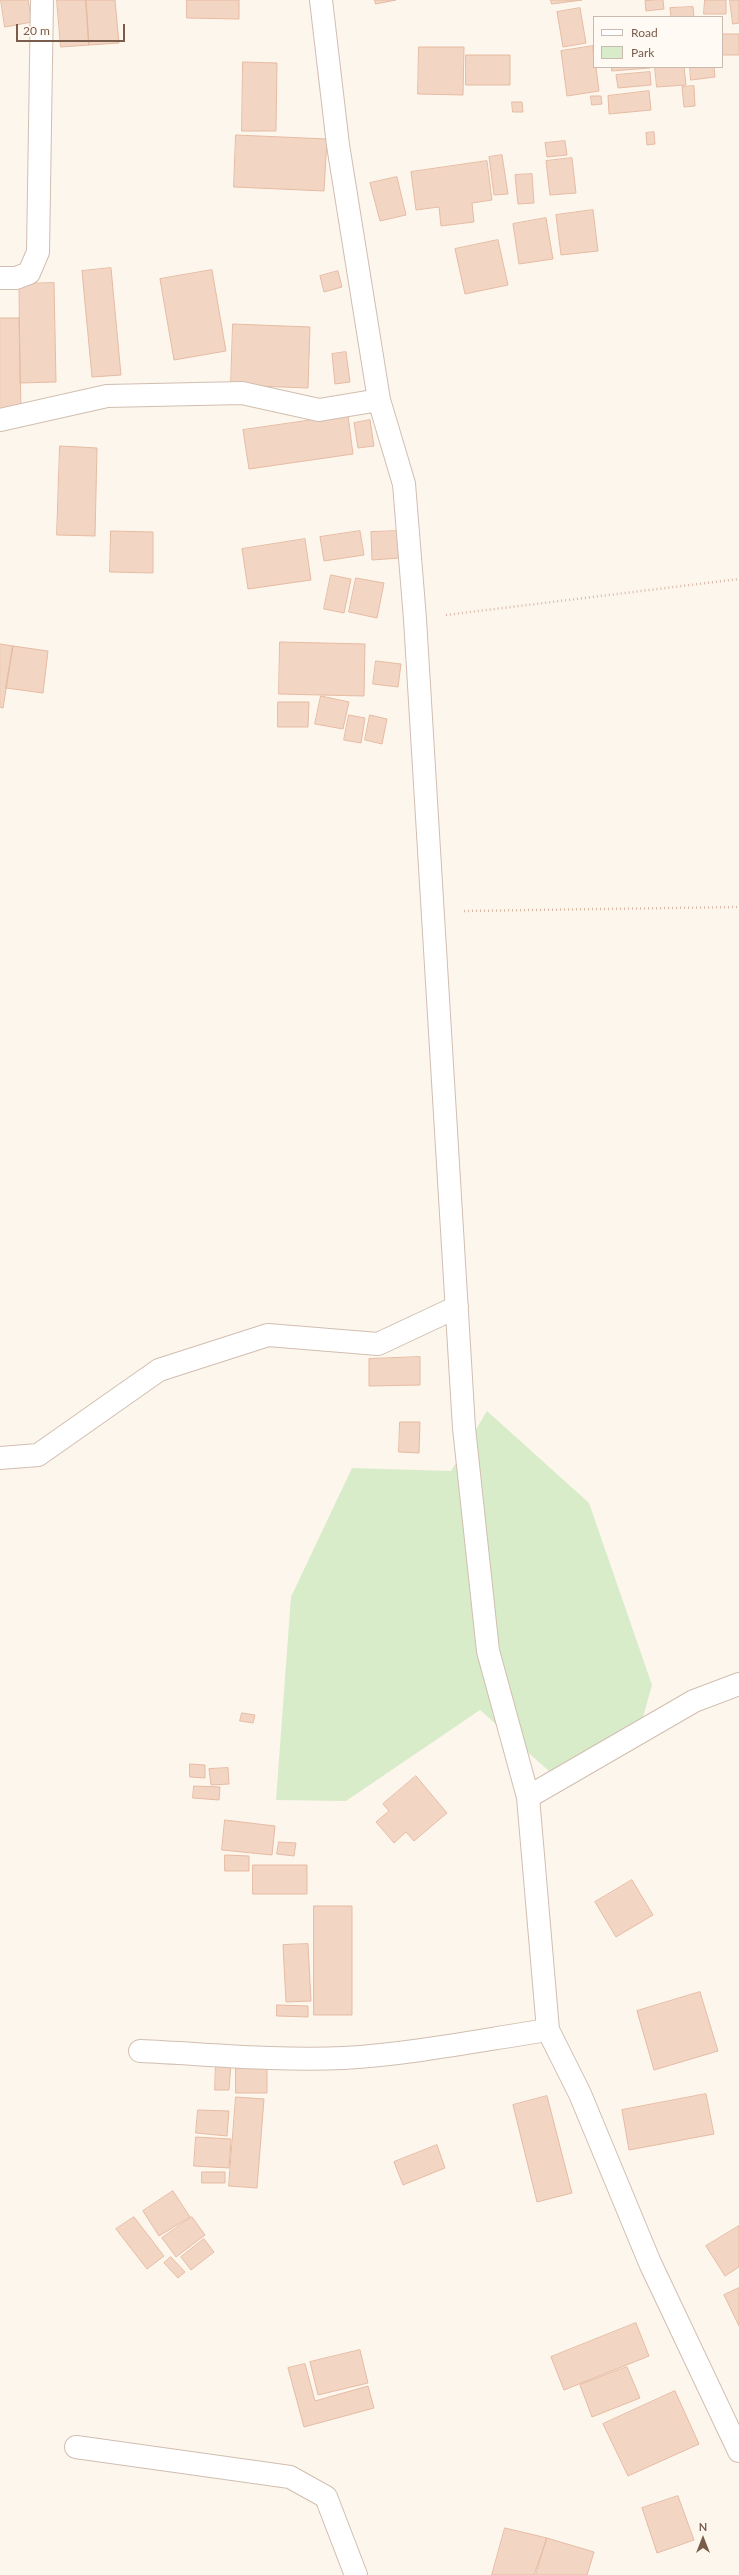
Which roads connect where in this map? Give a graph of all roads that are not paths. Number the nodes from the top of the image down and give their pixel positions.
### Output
1 (42, 0) edge
2 (321, 0) edge
3 (0, 278) edge
4 (379, 400) junction
5 (0, 420) edge
6 (457, 1307) junction
7 (0, 1458) edge
8 (739, 1684) edge
9 (528, 1797) junction
10 (548, 2030) junction
11 (140, 2052) dead end
12 (76, 2446) dead end
13 (739, 2452) edge
14 (356, 2575) edge

1 - 3 street
2 - 4 street
4 - 5 street
4 - 6 street
6 - 7 street
6 - 9 street
8 - 9 street
9 - 10 street
10 - 11 street
10 - 13 street
12 - 14 street

